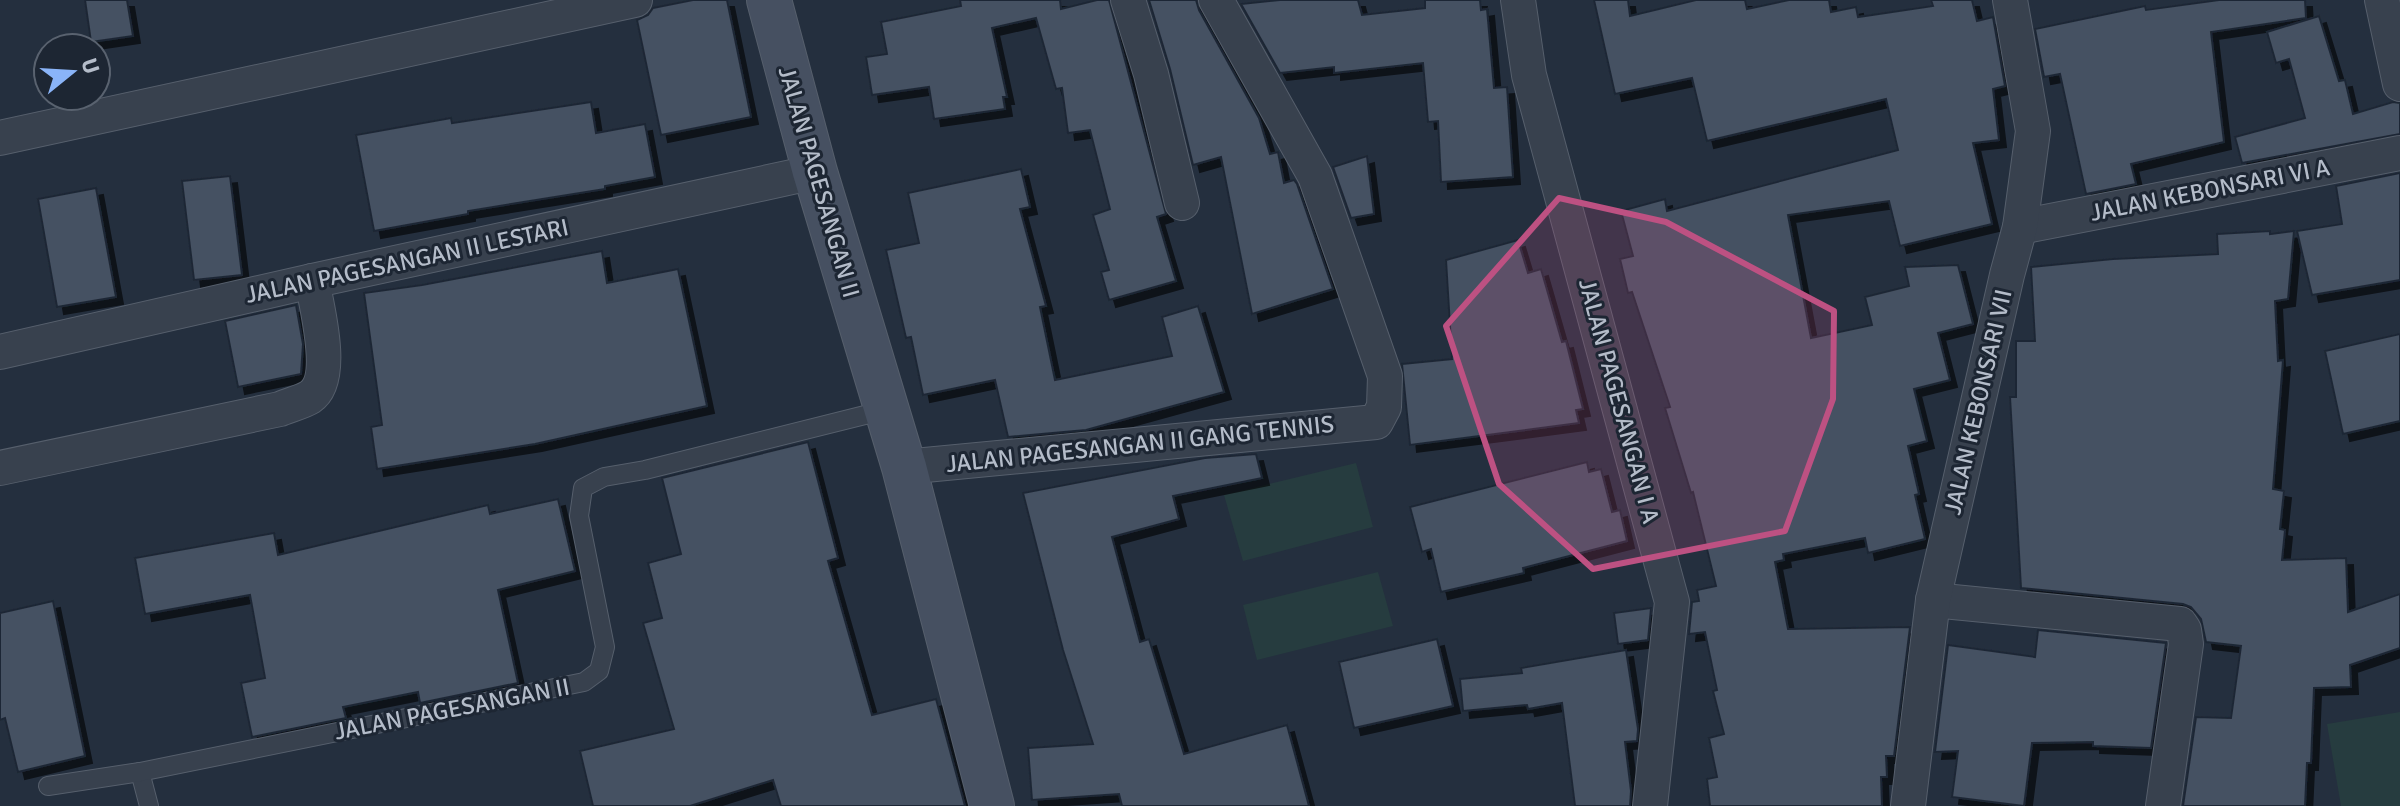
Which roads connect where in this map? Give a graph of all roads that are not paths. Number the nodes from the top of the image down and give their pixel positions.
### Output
1 (635, 0) edge
2 (769, 0) edge
3 (1128, 0) edge
4 (1216, 0) edge
5 (1518, 0) edge
6 (2010, 0) edge
7 (2382, 0) edge
8 (2400, 84) edge
9 (0, 138) edge
10 (2400, 153) edge
11 (815, 172) junction
12 (1182, 203) dead end
13 (2020, 227) junction
14 (312, 281) junction
15 (0, 352) edge
16 (885, 410) junction
17 (904, 467) junction
18 (0, 468) edge
19 (1933, 600) junction
20 (140, 772) junction
21 (48, 786) dead end
22 (149, 806) edge
23 (992, 806) edge
24 (1650, 806) edge
25 (1908, 806) edge
26 (2163, 806) edge

1 - 9 street
2 - 11 street, JALAN PAGESANGAN II
3 - 12 street
4 - 17 street, JALAN PAGESANGAN II GANG TENNIS
5 - 24 street, JALAN PAGESANGAN I A
6 - 13 street, JALAN KEBONSARI VII
7 - 8 street
10 - 13 street, JALAN KEBONSARI VI A
11 - 14 street, JALAN PAGESANGAN II LESTARI
11 - 16 street, JALAN PAGESANGAN II
13 - 19 street, JALAN KEBONSARI VII
14 - 15 street, JALAN PAGESANGAN II LESTARI
14 - 18 street
16 - 17 street, JALAN PAGESANGAN II
16 - 20 lane, JALAN PAGESANGAN II
17 - 23 street, JALAN PAGESANGAN II
19 - 25 street, JALAN KEBONSARI VII
19 - 26 street
20 - 21 lane, JALAN PAGESANGAN II
20 - 22 lane

